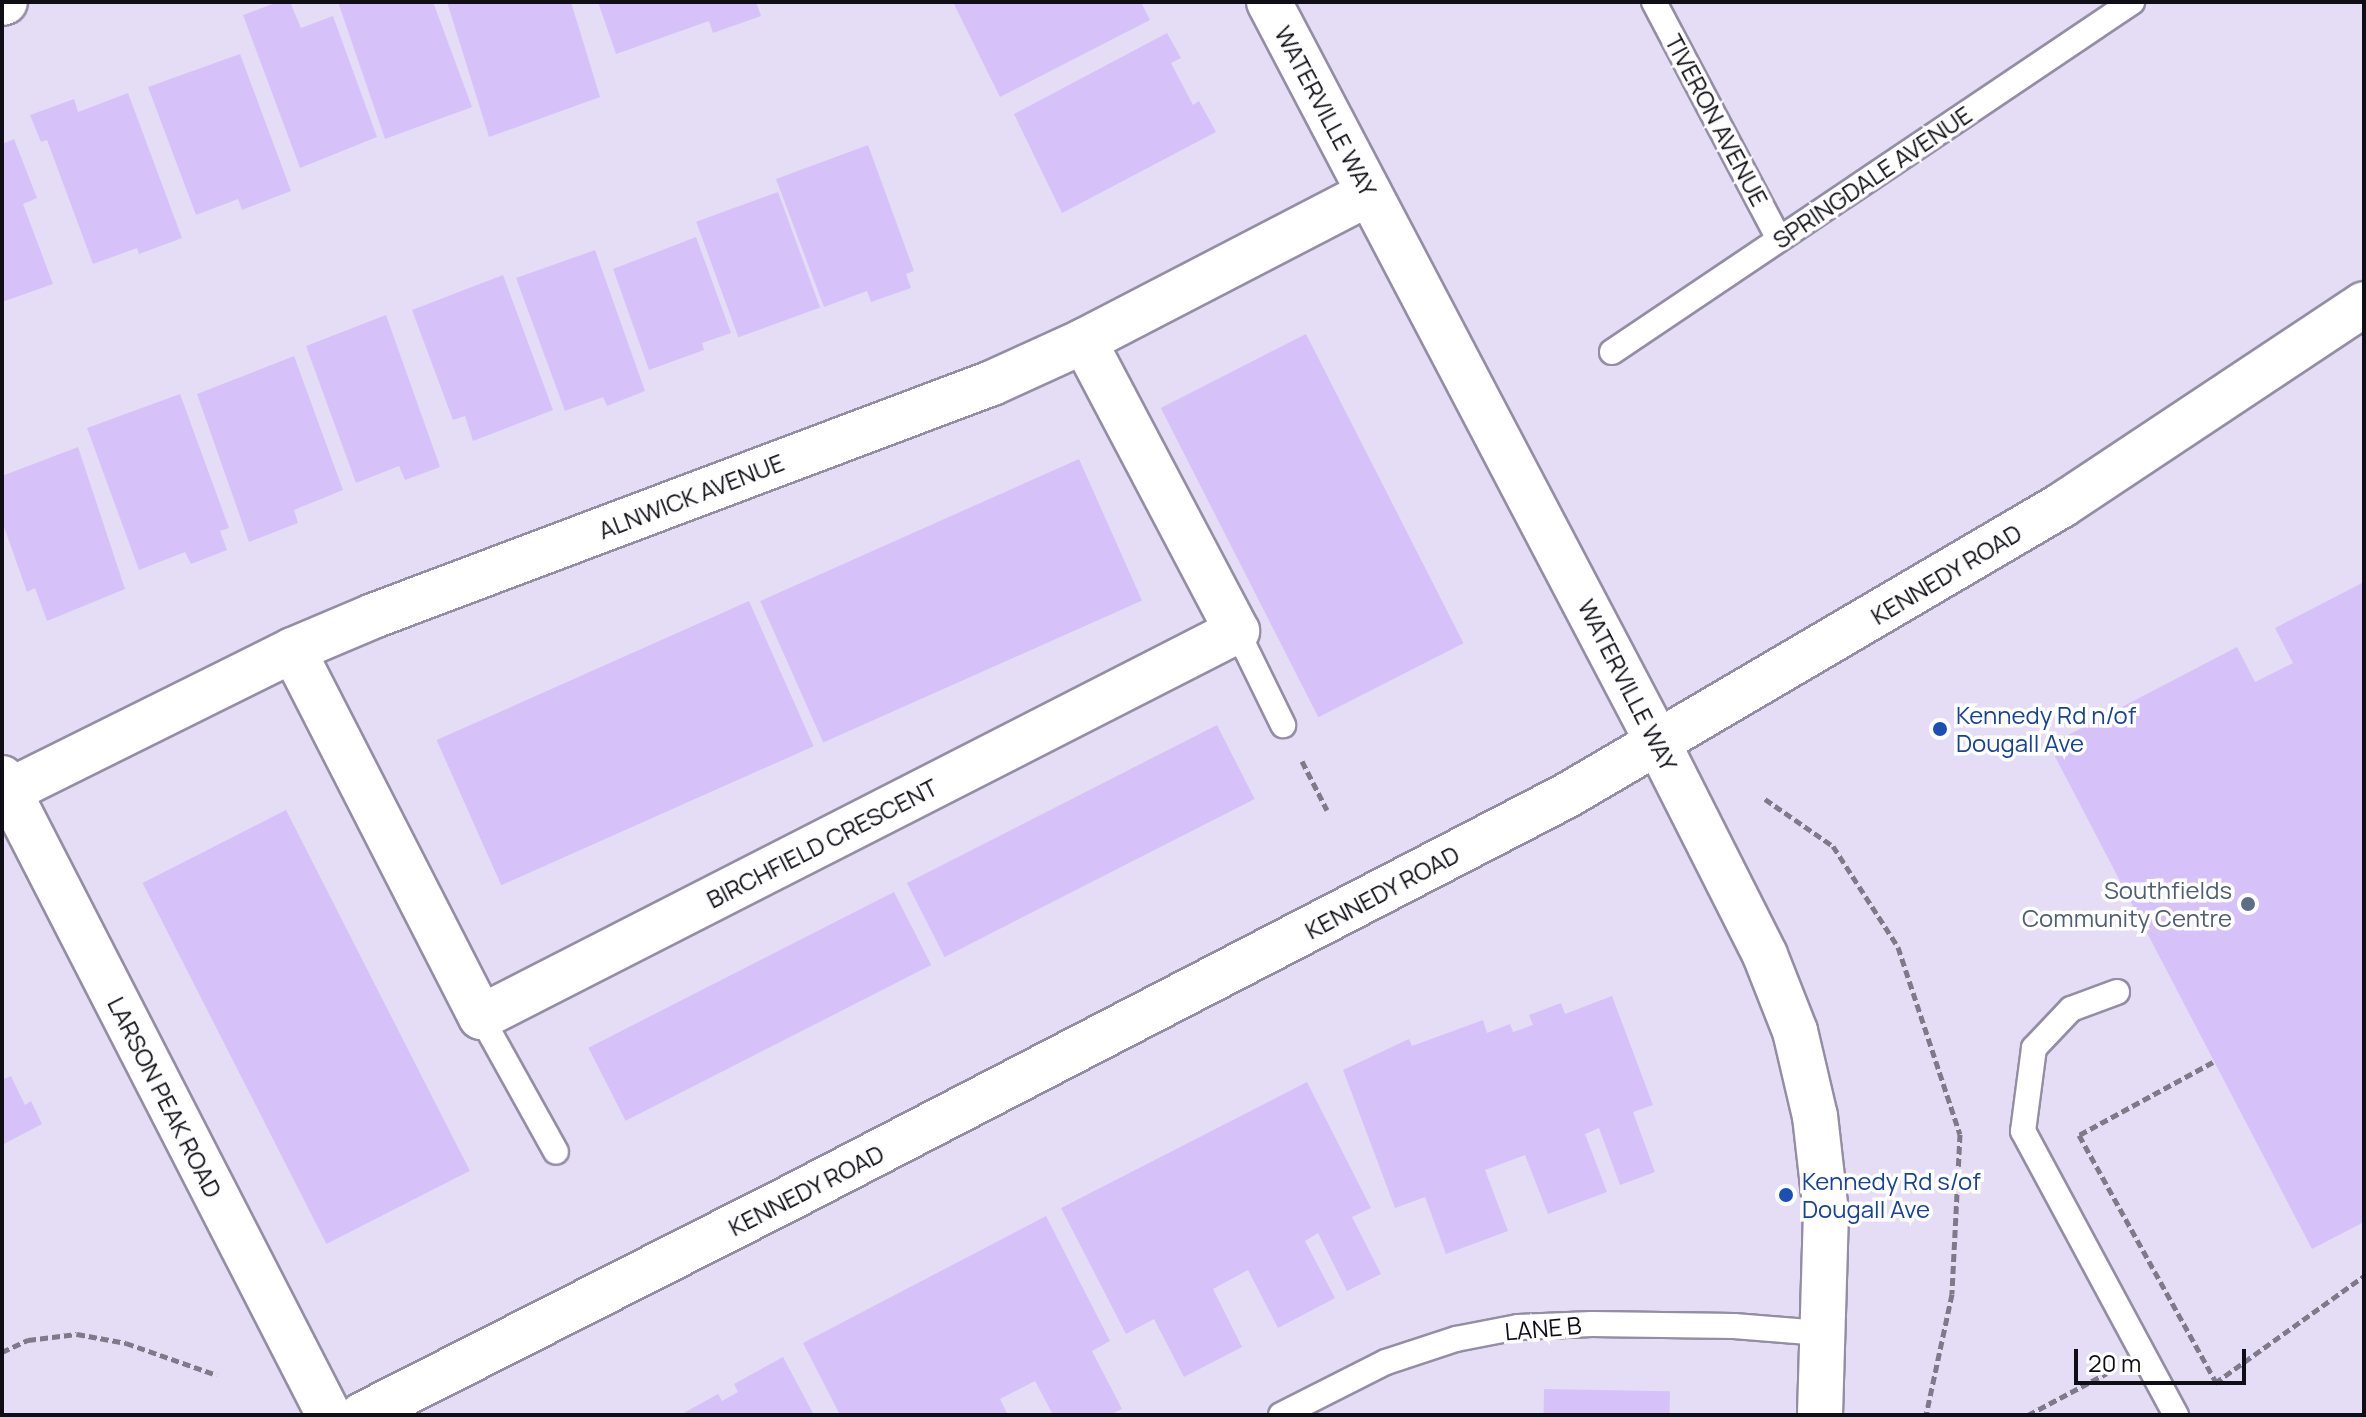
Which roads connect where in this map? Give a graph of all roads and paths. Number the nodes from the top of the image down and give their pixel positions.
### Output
1 (1269, 2) edge
2 (1654, 2) edge
3 (2132, 2) edge
4 (1369, 193) junction
5 (1779, 239) junction
6 (2364, 304) edge
7 (1084, 341) junction
8 (1612, 352) dead end
9 (1237, 631) junction
10 (293, 650) junction
11 (1283, 725) joint
12 (1658, 743) junction
13 (5, 785) edge
14 (1765, 799) dead end
15 (1327, 810) dead end
16 (2117, 992) dead end
17 (481, 1017) junction
18 (2213, 1062) dead end
19 (556, 1152) dead end
20 (2364, 1276) edge
21 (1821, 1333) junction
22 (2, 1352) edge
23 (2143, 1353) junction
24 (217, 1375) dead end
25 (2216, 1382) junction
26 (2174, 1411) edge
27 (329, 1415) edge
28 (362, 1415) edge
29 (1281, 1415) edge
30 (1820, 1415) edge
31 (1926, 1415) edge
32 (2028, 1415) edge

1 - 4 street, WATERVILLE WAY
2 - 5 lane, TIVERON AVENUE
3 - 5 lane, SPRINGDALE AVENUE
4 - 7 street, ALNWICK AVENUE
4 - 12 street, WATERVILLE WAY
5 - 8 lane, SPRINGDALE AVENUE
6 - 12 street, KENNEDY ROAD
7 - 9 street
7 - 10 street, ALNWICK AVENUE
9 - 11 lane
9 - 17 street, BIRCHFIELD CRESCENT
10 - 13 street, ALNWICK AVENUE
10 - 17 street
11 - 15 path
12 - 21 street, WATERVILLE WAY
12 - 28 street, KENNEDY ROAD
13 - 27 street, LARSON PEAK ROAD
14 - 31 path
16 - 23 lane
17 - 19 lane
18 - 25 path
20 - 25 path
21 - 29 lane, LANE B
21 - 30 street, WATERVILLE WAY
22 - 24 path
23 - 26 lane
23 - 32 path
25 - 26 path

